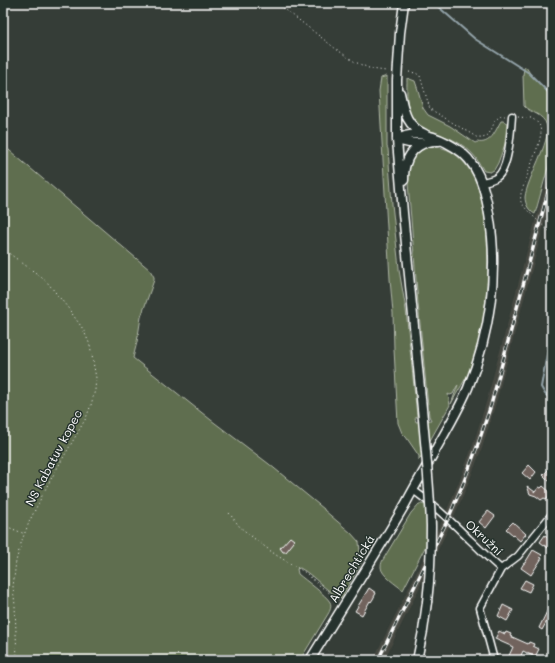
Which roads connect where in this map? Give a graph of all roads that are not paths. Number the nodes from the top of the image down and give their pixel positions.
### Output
1 (404, 3) edge
2 (397, 80) junction
3 (512, 116) dead end
4 (426, 139) junction
5 (397, 140) junction
6 (482, 182) junction
7 (402, 213) junction
8 (413, 490) junction
9 (552, 514) edge
10 (501, 569) junction
11 (310, 660) edge
12 (417, 660) edge
13 (494, 660) edge

1 - 2 main road
2 - 4 main road
2 - 5 main road
3 - 6 street
4 - 5 main road
4 - 6 main road, Albrechtická
4 - 7 main road
5 - 7 main road
6 - 8 main road, Albrechtická
7 - 12 main road, bridge
8 - 10 street, Okružní
8 - 11 main road, Albrechtická
9 - 10 street, Okružní
10 - 13 street

